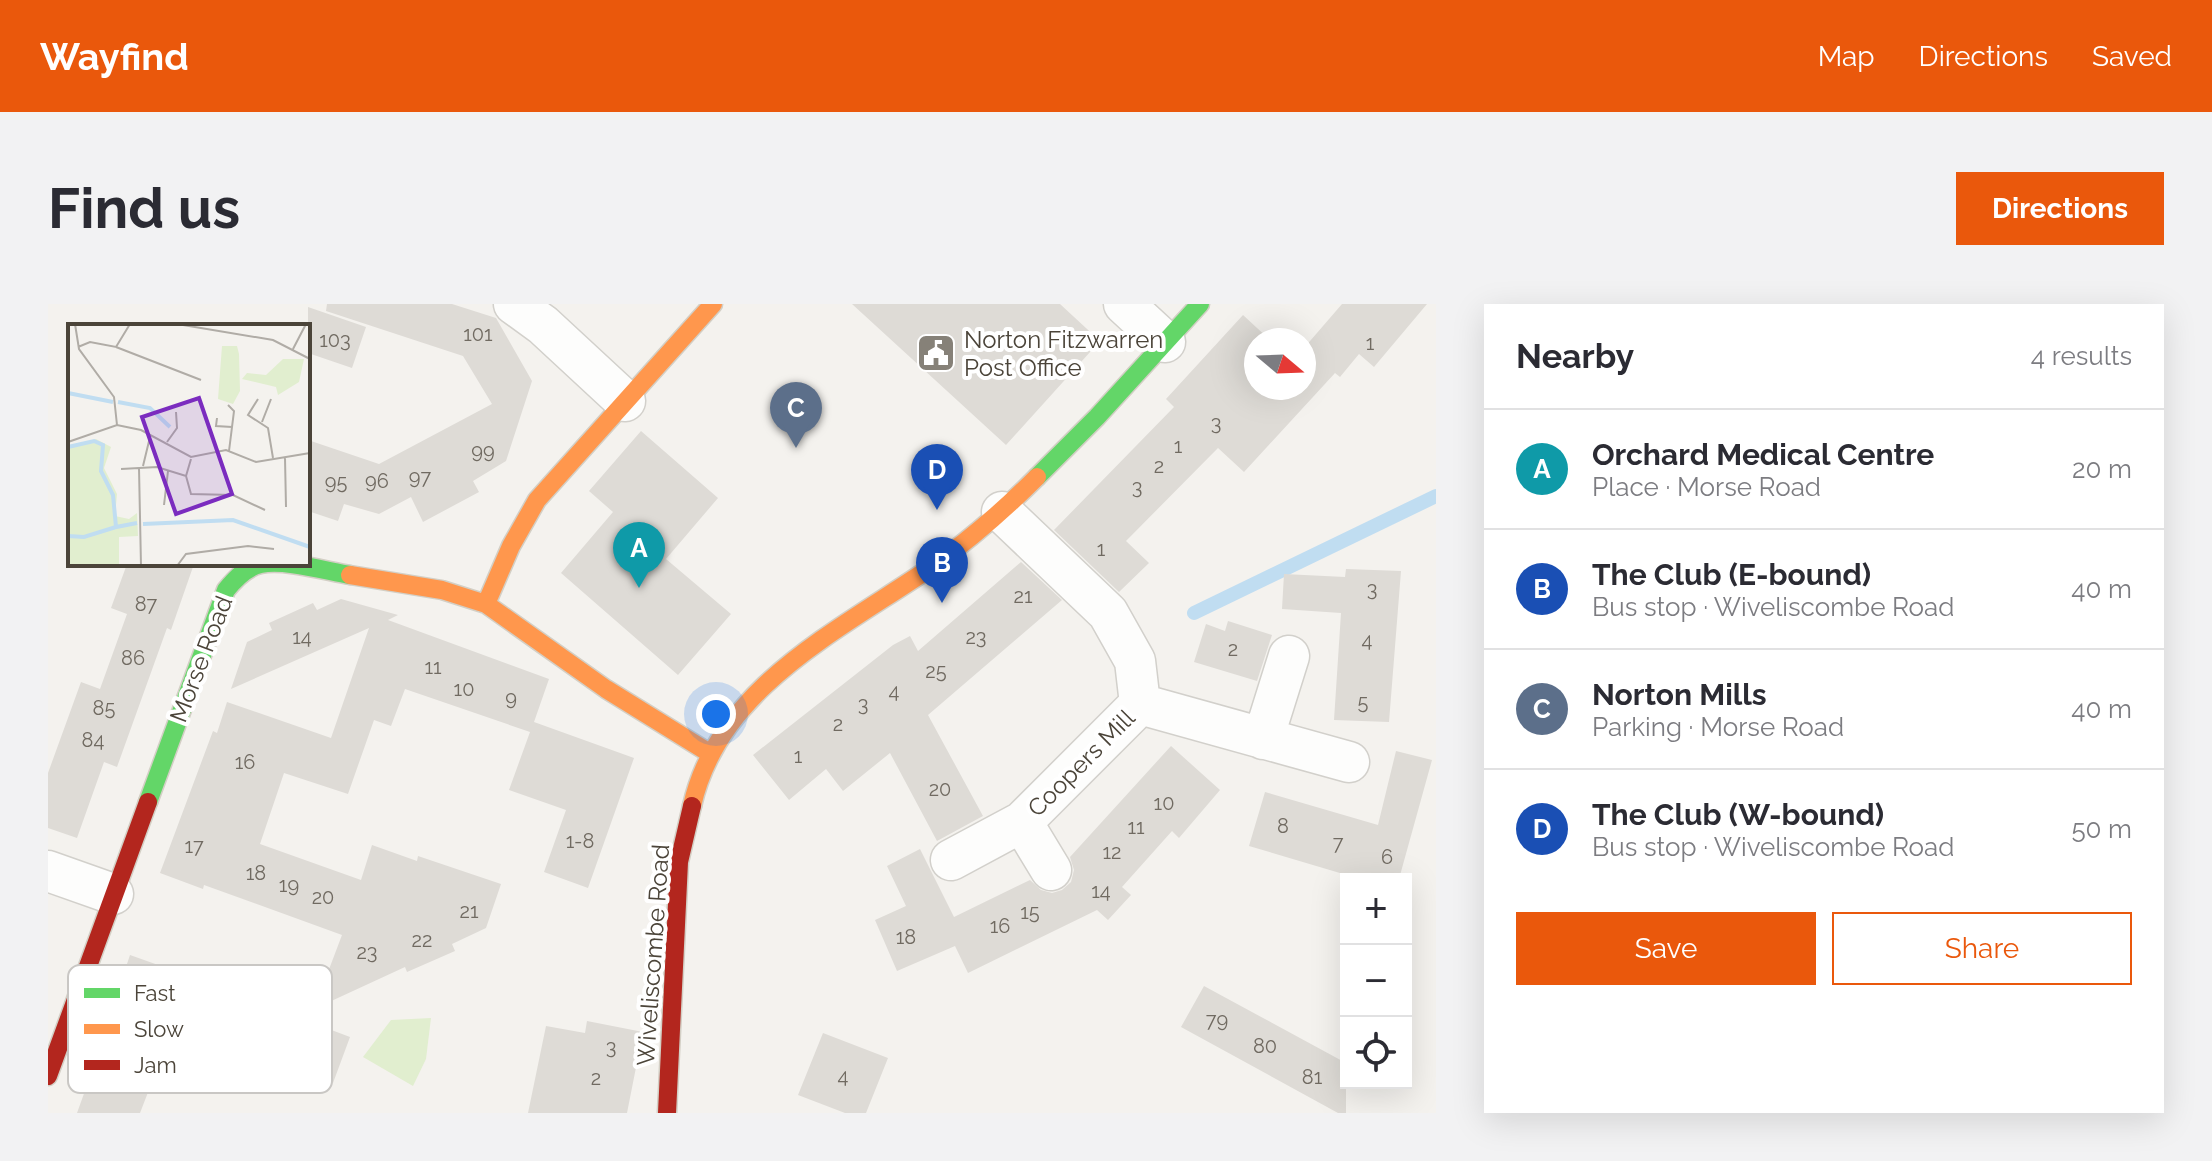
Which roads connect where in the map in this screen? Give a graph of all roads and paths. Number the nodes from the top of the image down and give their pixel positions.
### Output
1 (514, 304) edge
2 (713, 304) edge
3 (1124, 304) edge
4 (1200, 304) edge
5 (1165, 342) junction
6 (625, 401) junction
7 (1002, 512) junction
8 (257, 566) edge
9 (293, 566) edge
10 (486, 604) junction
11 (1289, 656) dead end
12 (1140, 704) junction
13 (1263, 739) junction
14 (711, 754) junction
15 (1349, 762) dead end
16 (1022, 822) junction
17 (951, 860) dead end
18 (1051, 870) dead end
19 (48, 871) edge
20 (113, 894) junction
21 (88, 965) edge
22 (68, 1020) edge
23 (48, 1076) edge
24 (667, 1113) edge

1 - 6 street
2 - 6 street
3 - 5 street
4 - 5 street, Wiveliscombe Road
5 - 7 street, Wiveliscombe Road
6 - 10 street
7 - 12 street, Coopers Mill
7 - 14 street, Wiveliscombe Road
8 - 20 street, Morse Road
9 - 10 street, Morse Road
10 - 14 street, Morse Road
11 - 13 street
12 - 13 street, Coopers Mill
12 - 16 street, Coopers Mill
13 - 15 street, Coopers Mill
14 - 24 street, Wiveliscombe Road
16 - 17 street, Coopers Mill
16 - 18 street, Coopers Mill
19 - 20 street
20 - 21 street, Morse Road
22 - 23 street, Morse Road

